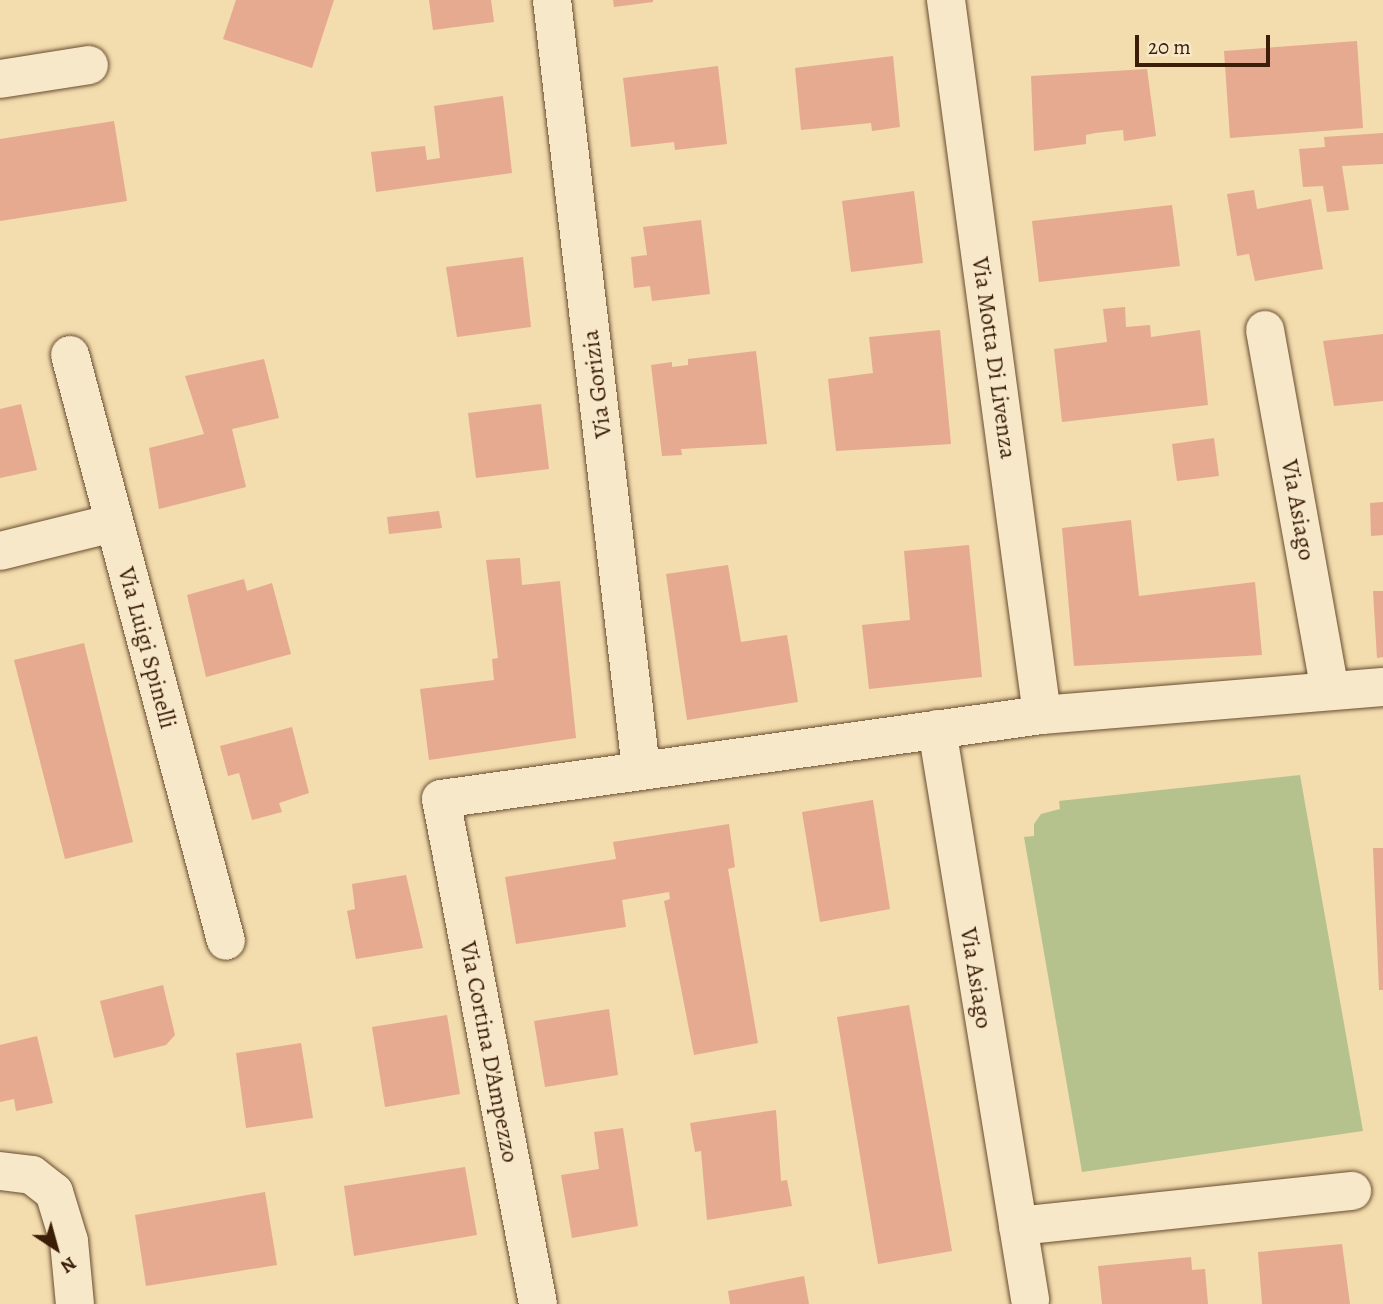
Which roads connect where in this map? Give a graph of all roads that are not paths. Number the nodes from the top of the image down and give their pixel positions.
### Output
1 (552, 0) edge
2 (946, 0) edge
3 (89, 65) dead end
4 (0, 79) edge
5 (1265, 330) dead end
6 (70, 355) dead end
7 (113, 523) junction
8 (0, 551) edge
9 (1383, 687) edge
10 (1330, 690) junction
11 (1042, 715) junction
12 (937, 729) junction
13 (641, 769) junction
14 (226, 941) dead end
15 (0, 1171) edge
16 (1352, 1191) dead end
17 (1018, 1226) junction
18 (1030, 1299) dead end
19 (75, 1304) edge
20 (538, 1304) edge

1 - 13 street, Via Gorizia
2 - 11 street, Via Motta Di Livenza
3 - 4 street
5 - 10 street, Via Asiago
6 - 7 street, Via Luigi Spinelli
7 - 8 street
7 - 14 street, Via Luigi Spinelli
9 - 10 street
10 - 11 street
11 - 12 street
12 - 13 street
12 - 17 street, Via Asiago
13 - 20 street, Via Cortina D'Ampezzo
15 - 19 street
16 - 17 street
17 - 18 street, Via Asiago

